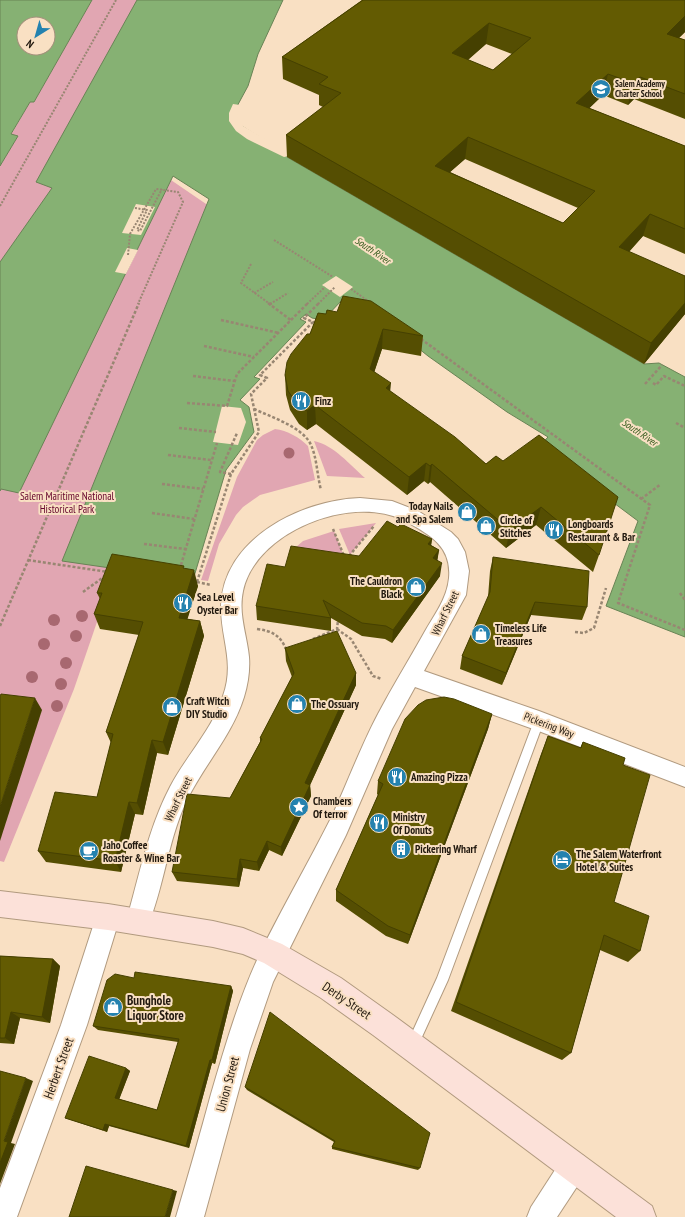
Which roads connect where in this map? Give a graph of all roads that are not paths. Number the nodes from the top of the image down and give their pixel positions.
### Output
1 (408, 680) junction
2 (539, 721) junction
3 (685, 777) edge
4 (0, 904) edge
5 (108, 917) junction
6 (138, 922) junction
7 (273, 953) junction
8 (412, 1046) junction
9 (574, 1166) junction
10 (3, 1217) edge
11 (190, 1217) edge
12 (541, 1217) edge
13 (641, 1217) edge

1 - 2 street, Pickering Way
1 - 6 street, Wharf Street
1 - 7 street, Wharf Street
2 - 3 street, Pickering Way
2 - 8 lane
4 - 5 main road, Derby Street
5 - 6 main road, Derby Street
5 - 10 street, Herbert Street
6 - 7 main road, Derby Street
7 - 8 main road, Derby Street
7 - 11 street, Union Street
8 - 9 main road, Derby Street
9 - 12 street
9 - 13 main road, Derby Street

